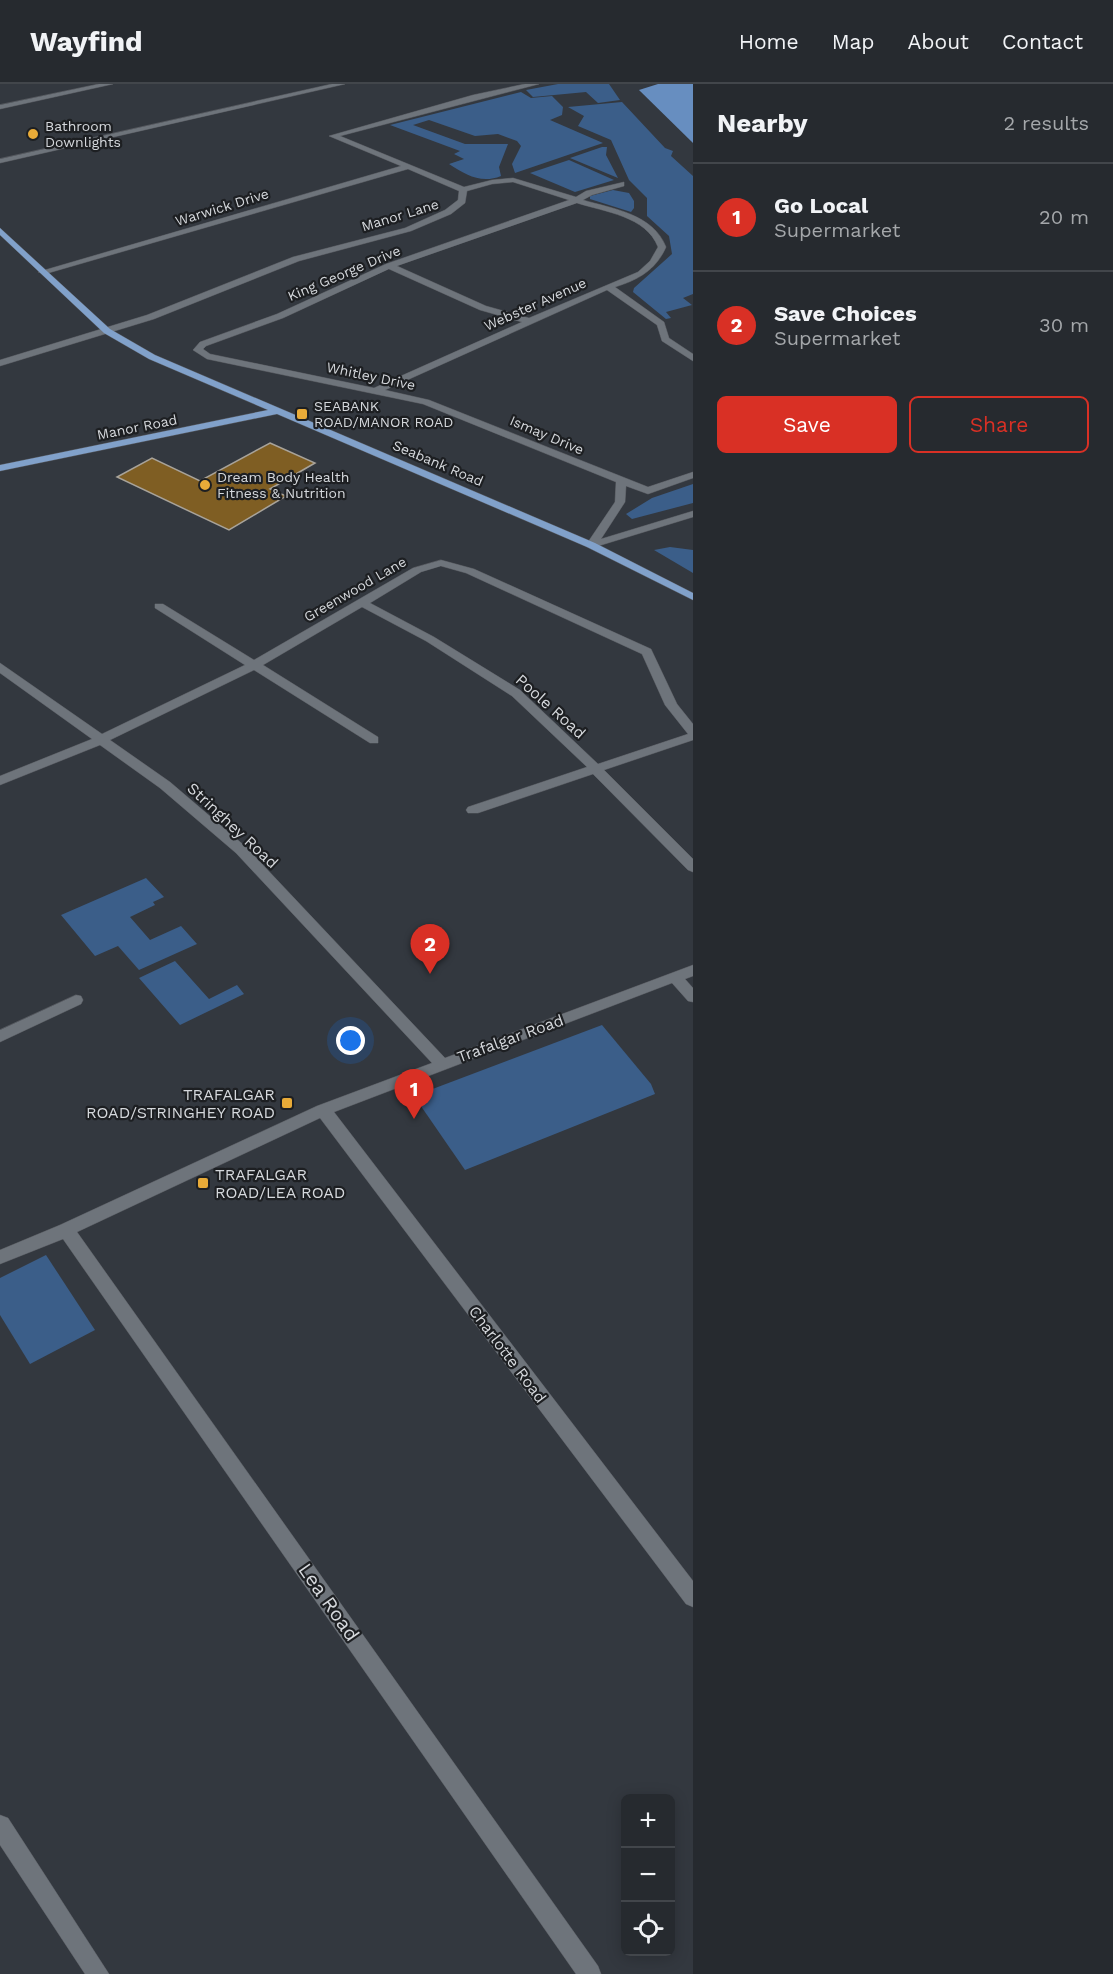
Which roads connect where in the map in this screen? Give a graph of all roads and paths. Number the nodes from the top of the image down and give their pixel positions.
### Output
1 (110, 84) edge
2 (340, 84) edge
3 (535, 84) edge
4 (0, 107) edge
5 (0, 160) edge
6 (409, 166) junction
7 (621, 184) dead end
8 (463, 190) junction
9 (577, 200) junction
10 (0, 230) edge
11 (388, 266) junction
12 (42, 272) junction
13 (608, 286) junction
14 (529, 321) junction
15 (107, 331) junction
16 (693, 358) edge
17 (0, 363) edge
18 (272, 370) joint
19 (376, 391) junction
20 (279, 411) junction
21 (463, 414) joint
22 (0, 468) edge
23 (693, 475) edge
24 (621, 480) junction
25 (693, 514) edge
26 (591, 545) junction
27 (693, 597) edge
28 (362, 603) junction
29 (159, 606) dead end
30 (255, 665) junction
31 (0, 667) edge
32 (693, 734) edge
33 (101, 738) junction
34 (374, 740) dead end
35 (594, 769) junction
36 (0, 781) edge
37 (473, 810) dead end
38 (693, 867) edge
39 (693, 970) edge
40 (675, 977) junction
41 (693, 997) edge
42 (76, 1000) dead end
43 (0, 1036) edge
44 (442, 1064) junction
45 (323, 1110) junction
46 (66, 1230) junction
47 (0, 1257) edge
48 (693, 1597) edge
49 (0, 1826) edge
50 (98, 1974) edge
51 (590, 1974) edge

1 - 4 street
2 - 5 street
3 - 6 street, Manor Lane
6 - 8 street, Manor Lane
6 - 12 street, Warwick Drive
7 - 9 street, King George Drive
8 - 9 street
8 - 15 street, Manor Lane
9 - 11 street, King George Drive
9 - 13 street, Webster Avenue
10 - 12 main road, Seabank Road
11 - 14 street
11 - 18 street, King George Drive
12 - 15 main road, Seabank Road
13 - 14 street, Webster Avenue
13 - 16 street
14 - 19 street, Webster Avenue
15 - 17 street, Manor Lane
15 - 20 main road, Seabank Road
18 - 19 street, Whitley Drive
19 - 21 street, Whitley Drive
20 - 22 main road, Manor Road
20 - 26 main road, Seabank Road
21 - 24 street, Ismay Drive
23 - 24 street, Ismay Drive
24 - 26 street
25 - 26 street
26 - 27 main road, Seabank Road
28 - 30 street, Greenwood Lane
28 - 32 street, Greenwood Lane
28 - 35 street, Poole Road
29 - 30 street
30 - 33 street, Greenwood Lane
30 - 34 street
31 - 33 street, Stringhey Road
32 - 35 street
33 - 36 street, Greenwood Lane
33 - 44 street, Stringhey Road
35 - 37 street
35 - 38 street, Poole Road
39 - 40 street, Trafalgar Road
40 - 41 street
40 - 44 street, Trafalgar Road
42 - 43 street
44 - 45 street, Trafalgar Road
45 - 46 street, Trafalgar Road
45 - 48 street, Charlotte Road
46 - 47 street, Trafalgar Road
46 - 51 street, Lea Road
49 - 50 street

